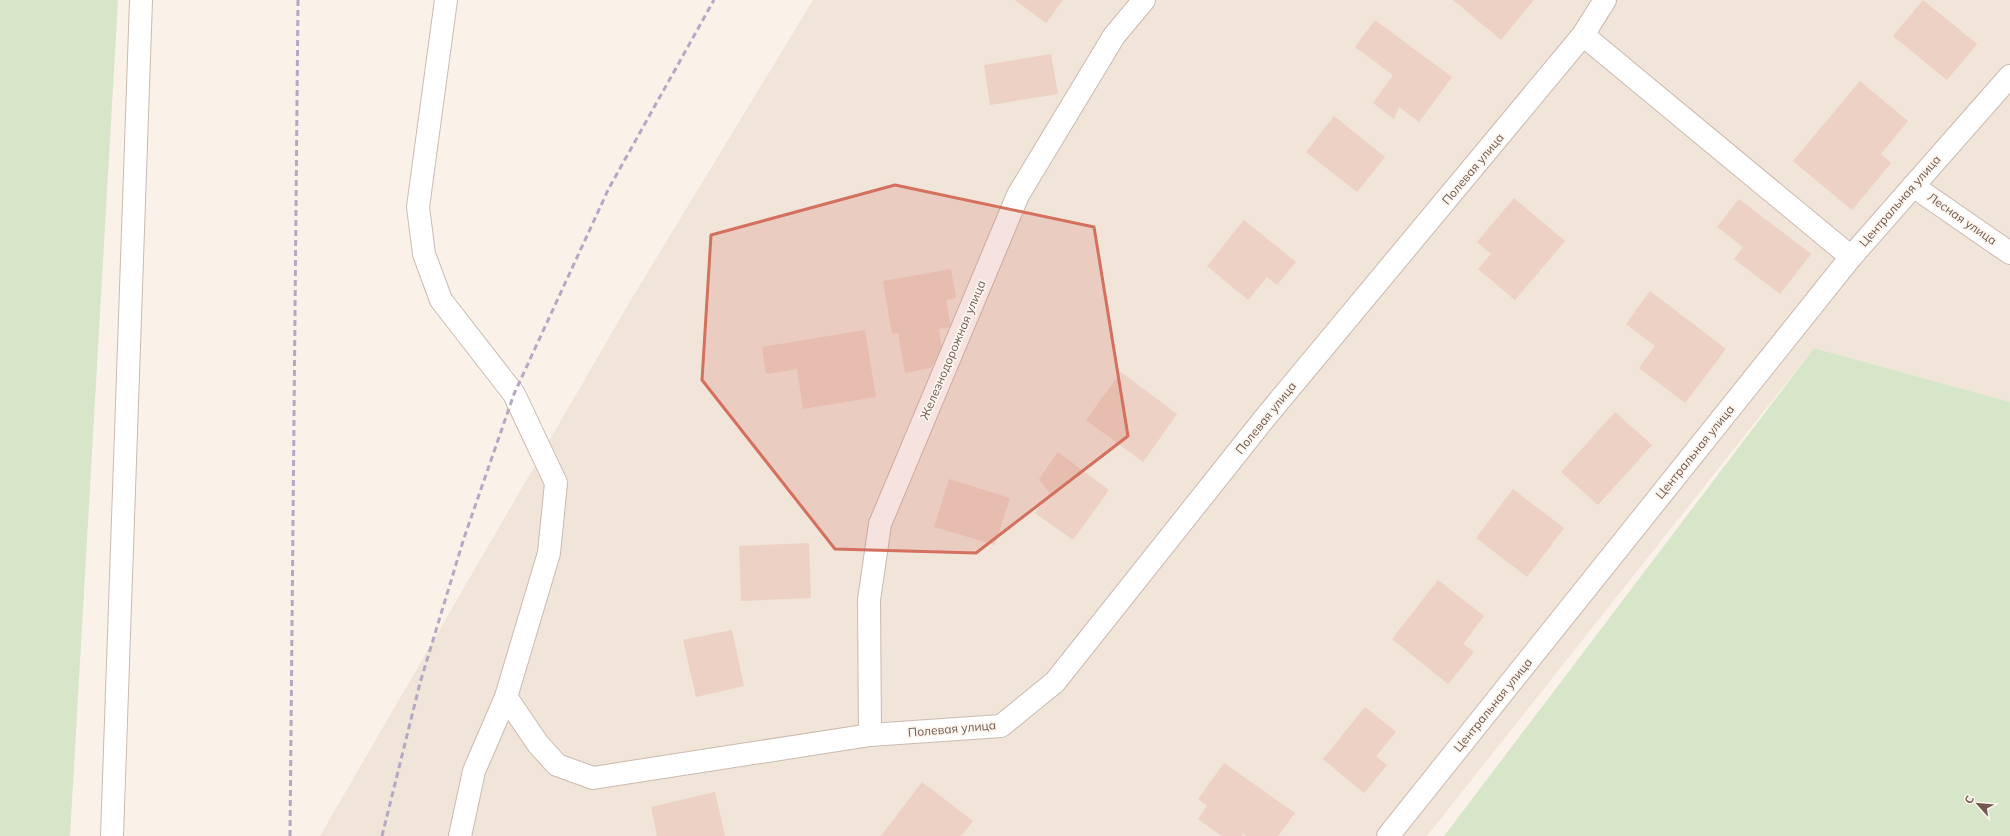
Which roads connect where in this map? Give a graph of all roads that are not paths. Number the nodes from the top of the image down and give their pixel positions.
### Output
1 (141, 0) edge
2 (446, 0) edge
3 (1144, 0) edge
4 (1605, 0) edge
5 (1583, 35) junction
6 (2010, 76) edge
7 (1913, 186) junction
8 (2010, 253) edge
9 (1851, 257) junction
10 (506, 697) junction
11 (870, 735) junction
12 (112, 836) edge
13 (460, 836) edge
14 (1388, 836) edge

1 - 12 street
2 - 10 street
3 - 11 street, Железнодорожная улица
4 - 5 street, Полевая улица
5 - 9 street
5 - 11 street, Полевая улица
6 - 7 street, Центральная улица
7 - 8 street, Лесная улица
7 - 9 street, Центральная улица
9 - 14 street, Центральная улица
10 - 11 street, Полевая улица
10 - 13 street

